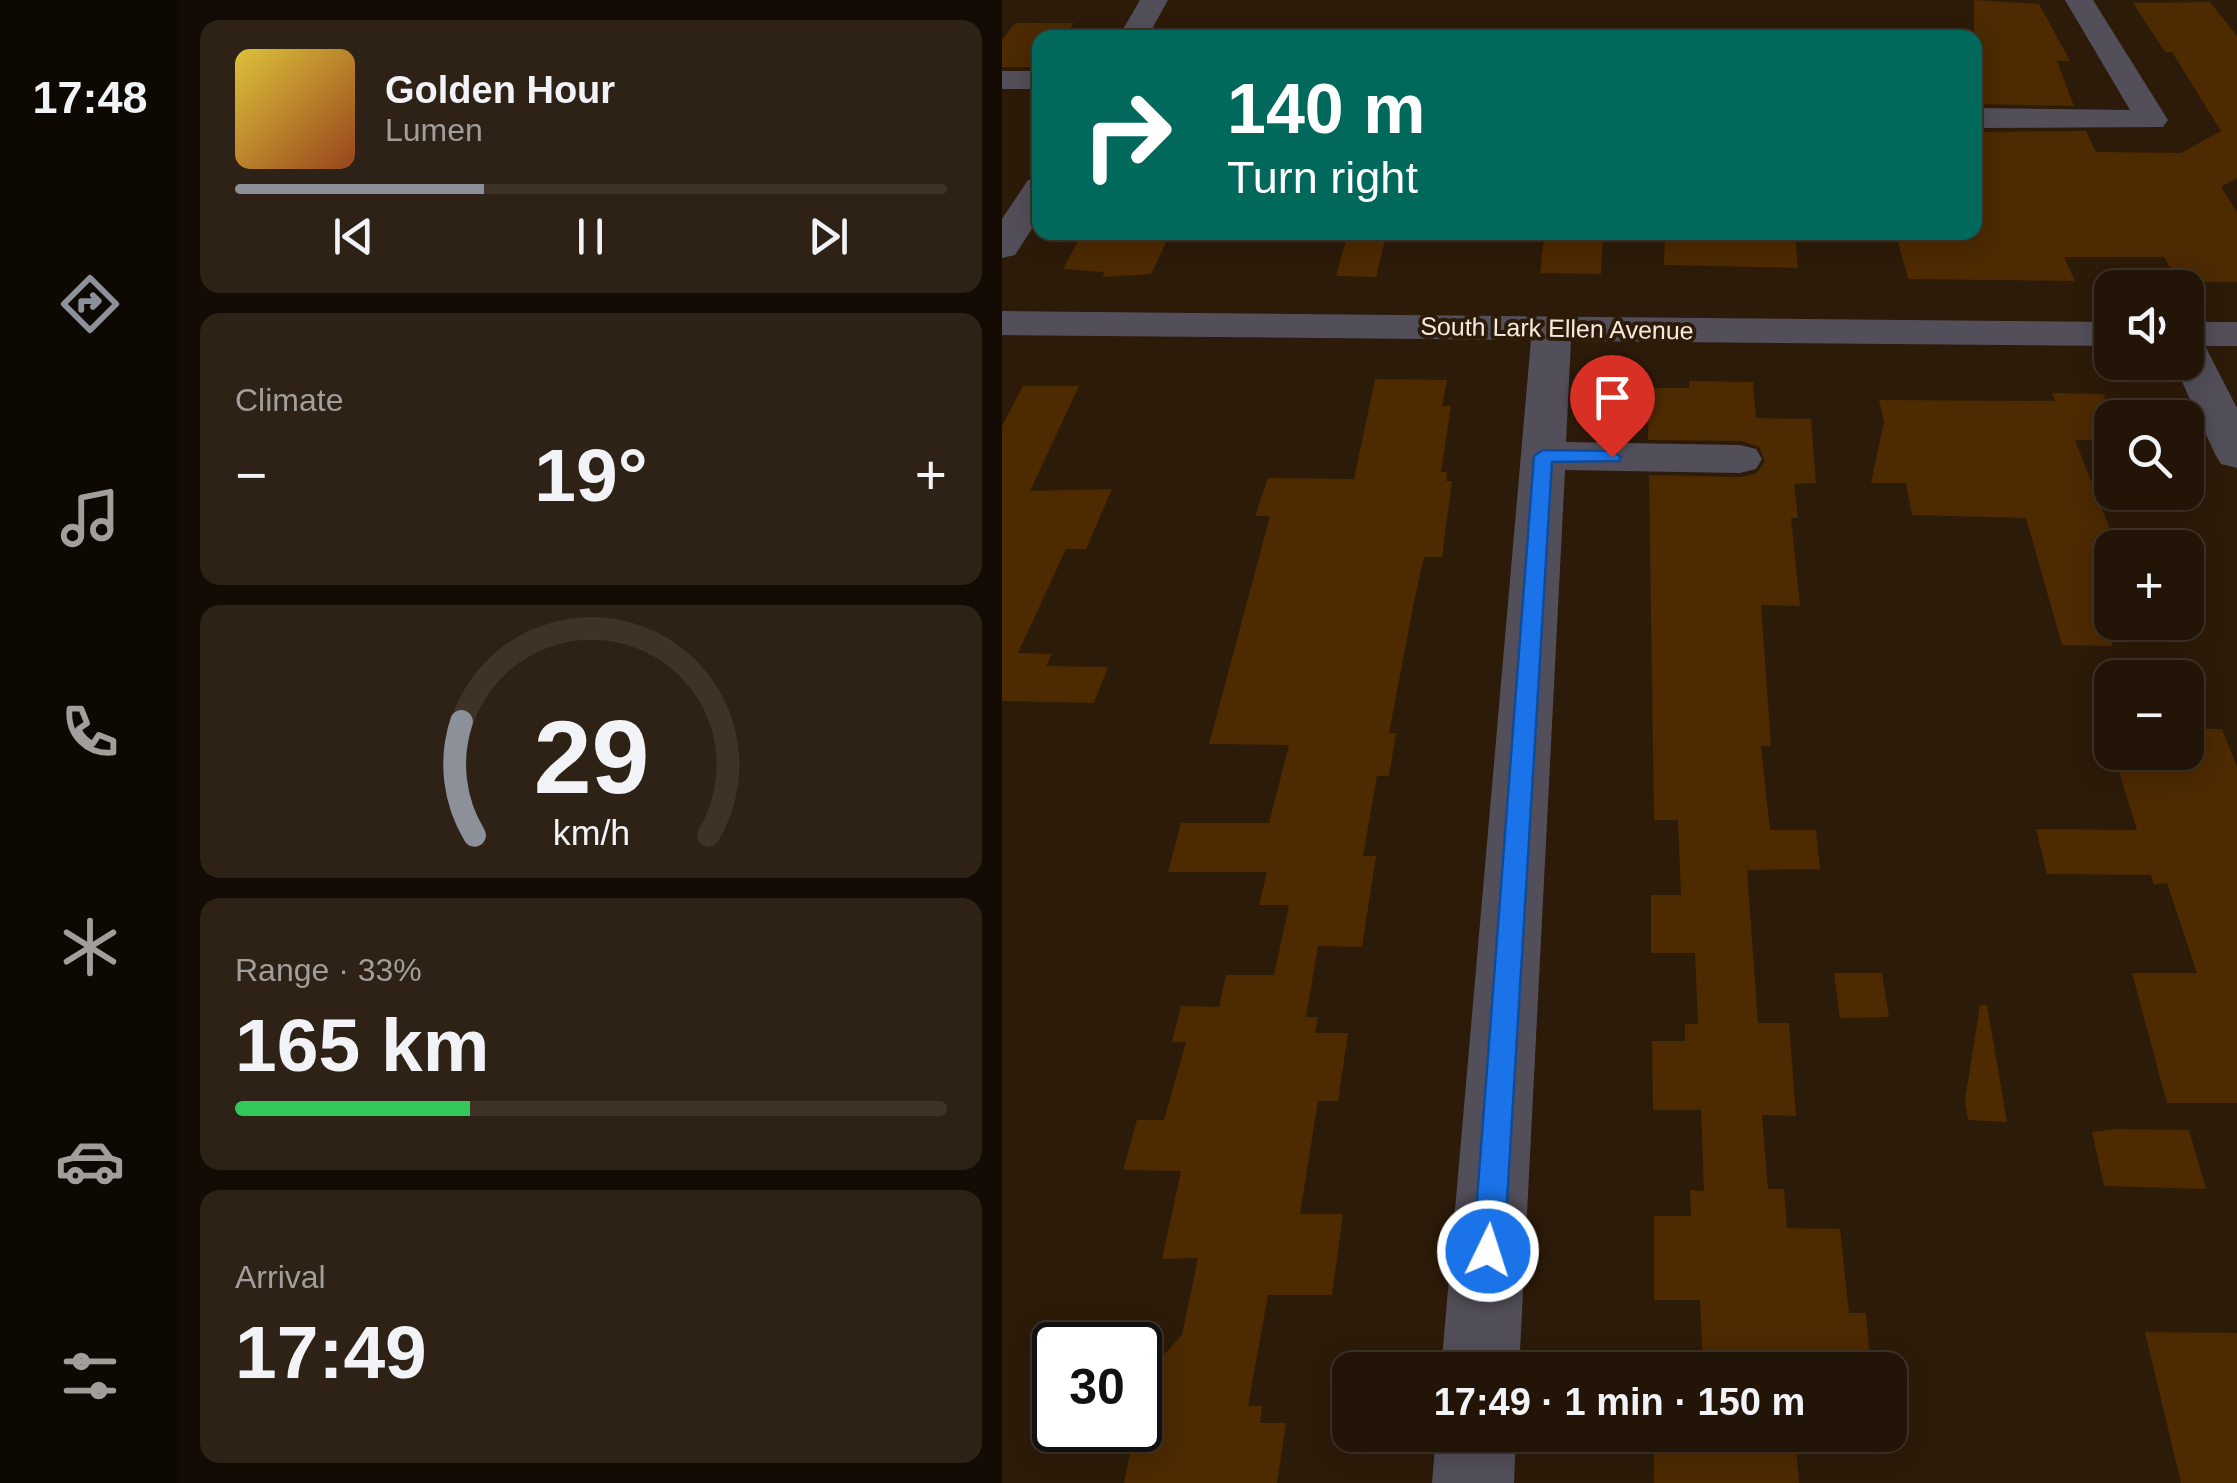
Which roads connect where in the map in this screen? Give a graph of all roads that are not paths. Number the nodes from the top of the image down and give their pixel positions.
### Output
1 (1154, 0) edge
2 (2079, 0) edge
3 (1137, 30) edge
4 (1002, 80) edge
5 (1032, 80) edge
6 (1982, 118) edge
7 (1032, 199) edge
8 (1002, 247) edge
9 (1002, 324) edge
10 (1552, 328) junction
11 (2094, 334) edge
12 (2204, 334) edge
13 (2236, 334) edge
14 (2201, 380) edge
15 (2236, 454) edge
16 (1543, 456) junction
17 (1740, 459) dead end
18 (1481, 1352) edge
19 (1475, 1452) edge
20 (1472, 1483) edge

1 - 3 street
2 - 6 street
4 - 5 street
7 - 8 street
9 - 10 street, South Lark Ellen Avenue
10 - 11 street, South Lark Ellen Avenue
10 - 16 street
12 - 13 street
14 - 15 street
16 - 17 street
16 - 18 street
19 - 20 street

